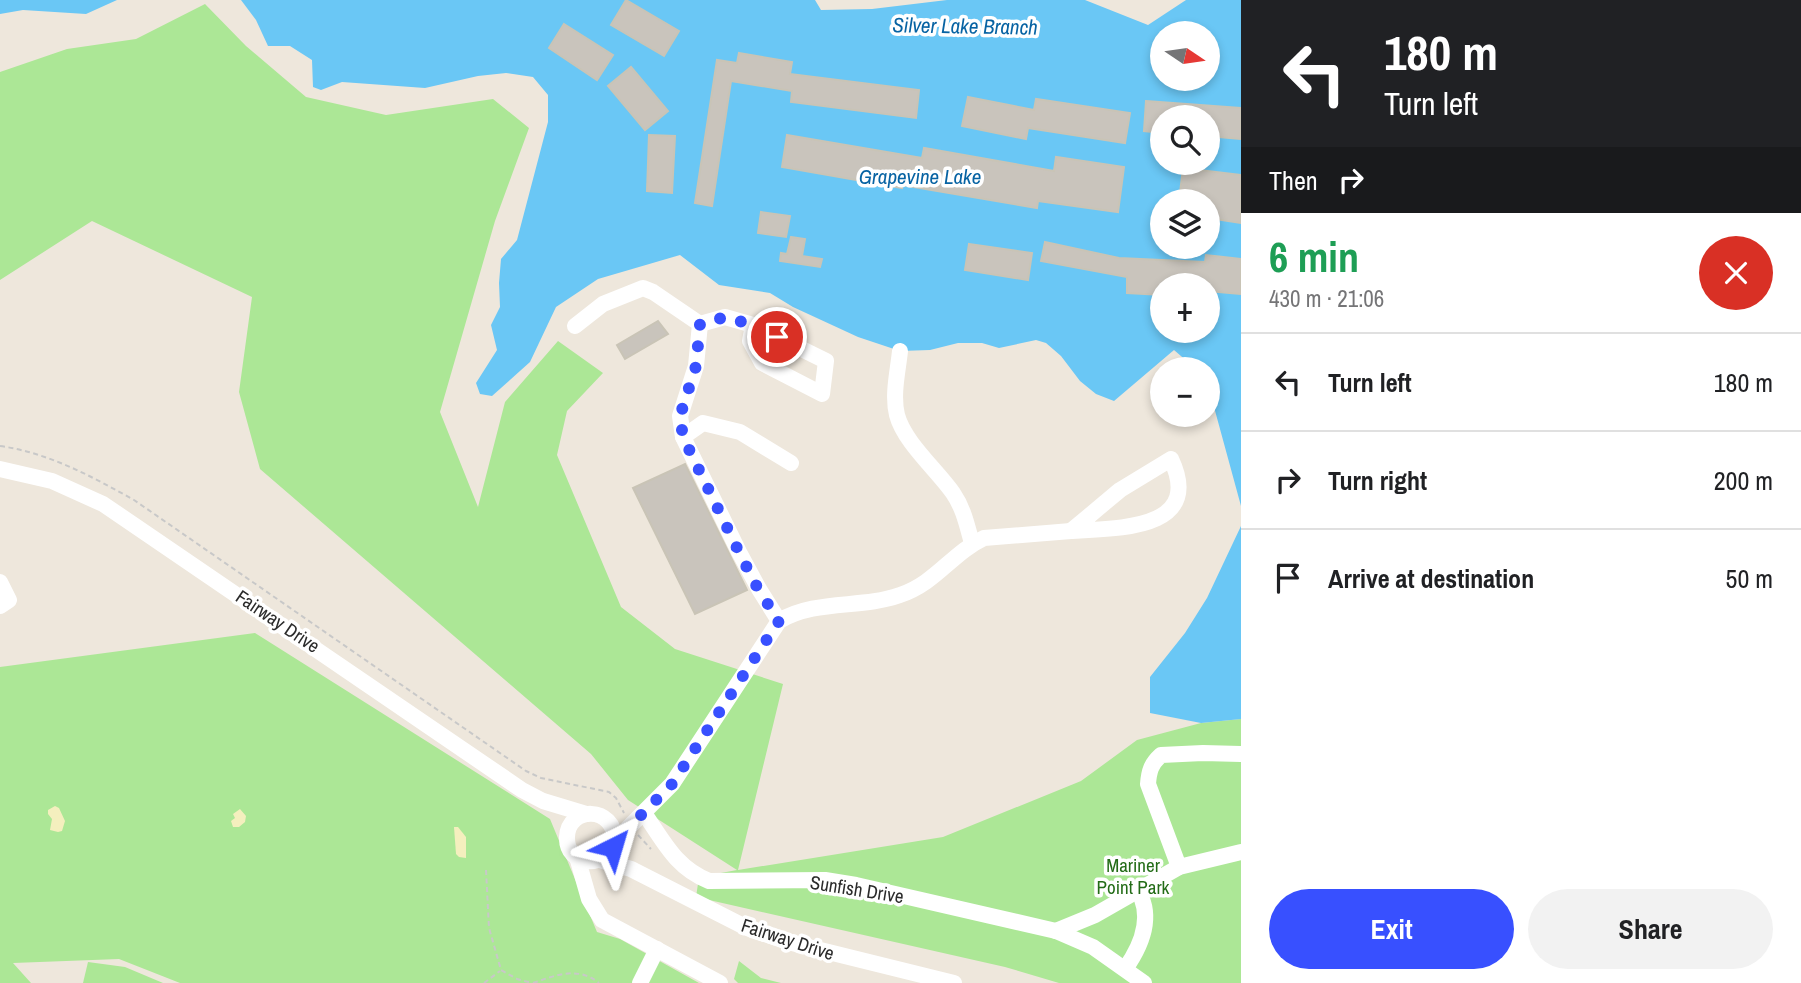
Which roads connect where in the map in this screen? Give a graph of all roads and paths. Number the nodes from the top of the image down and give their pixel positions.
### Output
1 (700, 324) junction
2 (753, 325) junction
3 (575, 326) dead end
4 (900, 351) dead end
5 (683, 437) junction
6 (0, 446) edge
7 (791, 463) dead end
8 (0, 469) edge
9 (1071, 531) junction
10 (972, 543) junction
11 (0, 582) edge
12 (0, 606) edge
13 (779, 621) junction
14 (1241, 754) edge
15 (543, 801) junction
16 (644, 813) junction
17 (594, 815) junction
18 (628, 821) junction
19 (567, 834) junction
20 (614, 844) junction
21 (670, 851) junction
22 (1241, 852) edge
23 (577, 858) junction
24 (598, 861) junction
25 (1179, 867) junction
26 (631, 869) junction
27 (486, 870) dead end
28 (585, 887) junction
29 (1137, 889) junction
30 (1056, 931) junction
31 (657, 949) junction
32 (1125, 969) junction
33 (501, 970) junction
34 (484, 983) edge
35 (533, 983) edge
36 (599, 983) edge
37 (640, 983) edge
38 (720, 983) edge
39 (954, 983) edge
40 (1144, 983) edge

1 - 2 street
1 - 3 street
1 - 5 street
2 - 2 street
4 - 10 street
5 - 7 street
5 - 13 street
6 - 18 path
8 - 15 street, Fairway Drive
9 - 9 street
9 - 10 street
10 - 13 street
11 - 12 street
13 - 16 street
14 - 25 street
15 - 17 street, Fairway Drive
15 - 19 street, Fairway Drive
16 - 18 street
16 - 21 street, Sunfish Drive
17 - 18 street
17 - 19 street
17 - 20 street, Fairway Drive
18 - 20 street
18 - 21 path
19 - 23 street, Fairway Drive
20 - 24 street
20 - 26 street, Fairway Drive
21 - 30 street, Sunfish Drive
22 - 25 street
23 - 24 street, Fairway Drive
23 - 28 street
24 - 26 street, Fairway Drive
24 - 28 street
25 - 29 street
26 - 39 street, Fairway Drive
27 - 33 path
28 - 31 street
29 - 30 street
29 - 32 street
30 - 32 street, Sunfish Drive
31 - 37 street
31 - 38 street
32 - 40 street, Sunfish Drive
33 - 34 path
33 - 35 path
35 - 36 path

